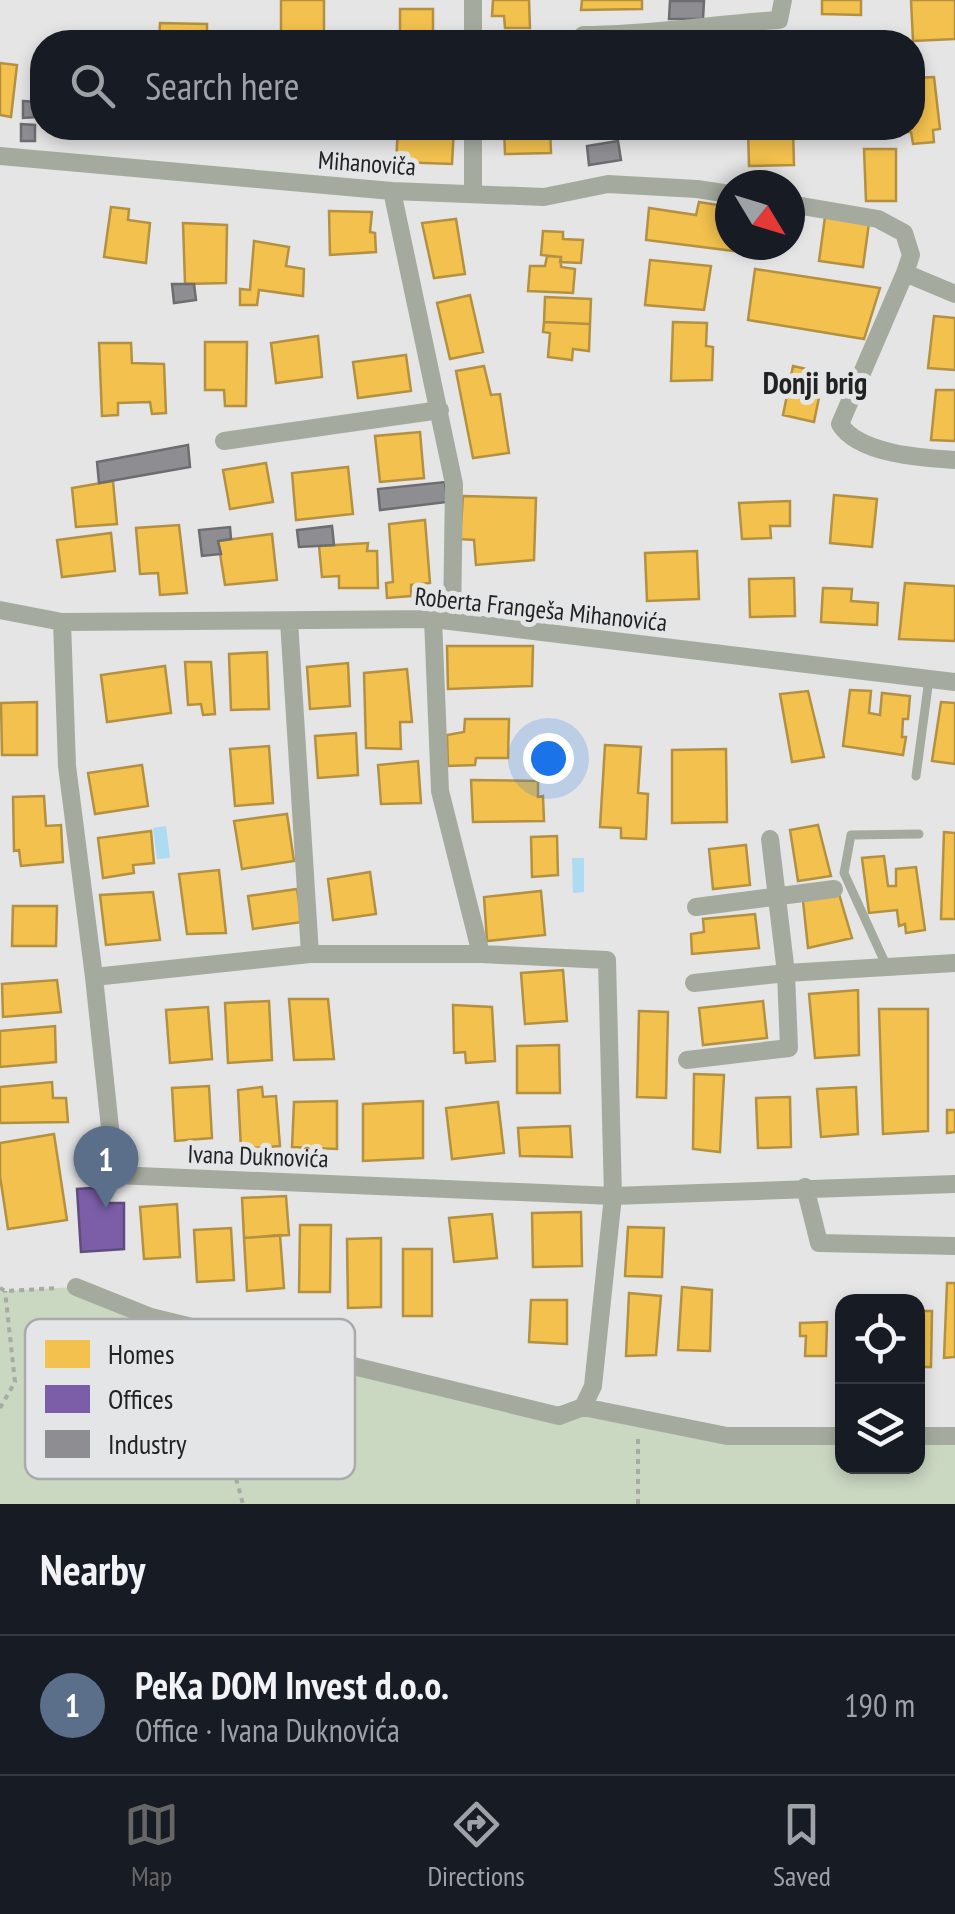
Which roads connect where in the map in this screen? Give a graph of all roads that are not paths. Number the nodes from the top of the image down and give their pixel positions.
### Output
1 (473, 0) edge
2 (783, 0) edge
3 (473, 30) edge
4 (678, 30) edge
5 (473, 140) edge
6 (0, 156) edge
7 (392, 191) junction
8 (715, 192) edge
9 (474, 194) junction
10 (805, 206) edge
11 (905, 274) junction
12 (955, 294) edge
13 (440, 410) junction
14 (224, 441) dead end
15 (955, 460) edge
16 (0, 610) edge
17 (289, 620) junction
18 (443, 620) junction
19 (62, 622) junction
20 (929, 680) junction
21 (955, 682) edge
22 (916, 776) dead end
23 (918, 834) dead end
24 (770, 839) dead end
25 (834, 889) dead end
26 (775, 899) junction
27 (696, 907) dead end
28 (310, 954) junction
29 (481, 954) junction
30 (955, 963) edge
31 (887, 967) junction
32 (786, 973) junction
33 (94, 977) junction
34 (694, 983) dead end
35 (687, 1060) dead end
36 (955, 1184) edge
37 (805, 1188) junction
38 (613, 1196) junction
39 (955, 1246) edge
40 (76, 1287) road end
41 (162, 1319) edge
42 (355, 1366) edge
43 (583, 1406) junction
44 (835, 1436) edge
45 (925, 1436) edge
46 (955, 1436) edge

1 - 3 street
2 - 4 street
5 - 9 street
6 - 7 street, Mihanoviča
7 - 9 street, Mihanoviča
7 - 13 street
8 - 9 street, Mihanoviča
10 - 11 street
11 - 12 street
11 - 15 street
13 - 14 street
13 - 18 street
16 - 19 street, Roberta Frangeša Mihanovića
17 - 18 street, Roberta Frangeša Mihanovića
17 - 19 street, Roberta Frangeša Mihanovića
17 - 28 street
18 - 20 street, Roberta Frangeša Mihanovića
18 - 29 street
19 - 33 street, Ivana Duknovića
20 - 21 street, Roberta Frangeša Mihanovića
20 - 22 lane
23 - 31 lane
24 - 26 street
25 - 26 street
26 - 27 street
26 - 32 street
28 - 29 street
28 - 33 street
29 - 38 street
30 - 31 street
31 - 32 street
32 - 34 street
32 - 35 street
33 - 38 street, Ivana Duknovića
36 - 37 street, Ivana Duknovića
37 - 38 street, Ivana Duknovića
37 - 39 street
38 - 43 street
40 - 41 street
42 - 43 street
43 - 44 street
45 - 46 street

